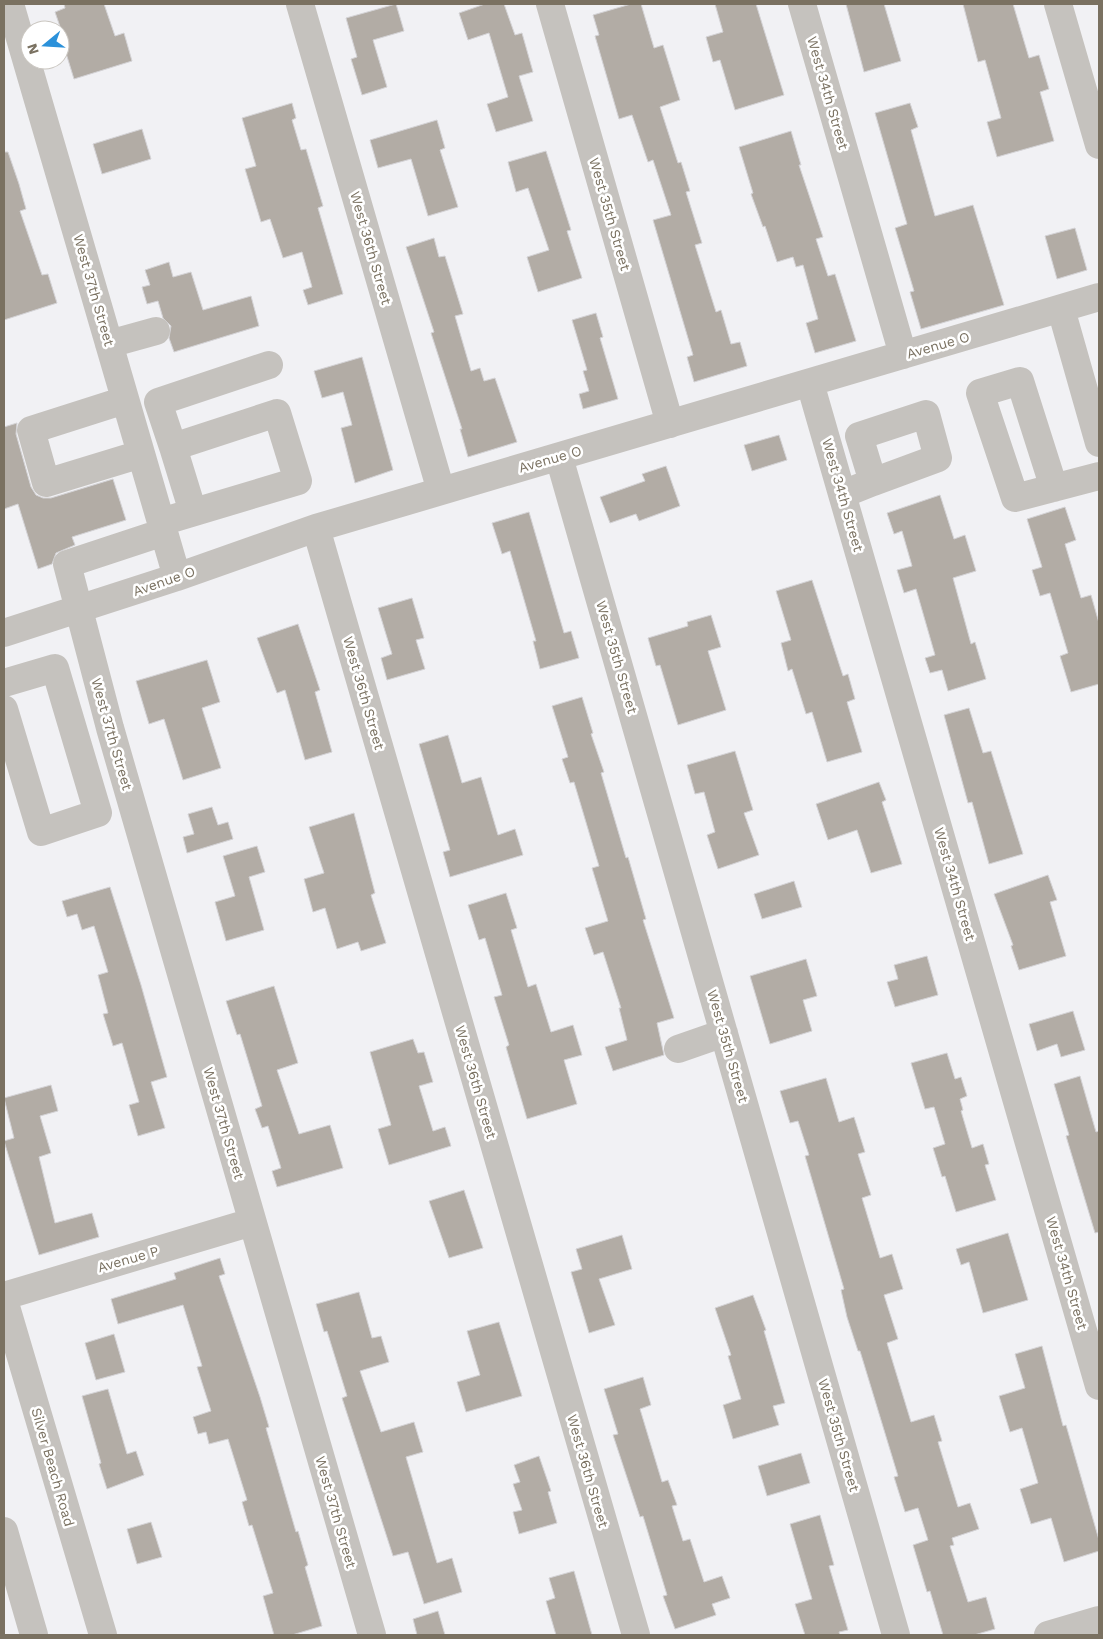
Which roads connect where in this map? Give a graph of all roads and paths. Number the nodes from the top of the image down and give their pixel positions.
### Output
1 (7, 4) edge
2 (300, 4) edge
3 (550, 4) edge
4 (802, 4) edge
5 (1058, 4) edge
6 (1099, 145) edge
7 (1099, 297) edge
8 (1061, 309) junction
9 (156, 331) dead end
10 (109, 344) junction
11 (903, 355) junction
12 (269, 365) dead end
13 (810, 382) junction
14 (126, 400) junction
15 (670, 424) junction
16 (1099, 443) edge
17 (173, 447) junction
18 (141, 454) junction
19 (559, 457) junction
20 (1099, 476) edge
21 (873, 482) dead end
22 (1054, 488) dead end
23 (441, 492) junction
24 (843, 494) junction
25 (193, 512) junction
26 (162, 527) junction
27 (316, 528) junction
28 (177, 577) junction
29 (78, 610) junction
30 (4, 633) edge
31 (4, 683) edge
32 (4, 709) edge
33 (110, 728) junction
34 (76, 738) junction
35 (724, 1033) junction
36 (678, 1048) dead end
37 (252, 1222) junction
38 (4, 1298) edge
39 (1099, 1386) edge
40 (4, 1531) edge
41 (1099, 1620) edge
42 (34, 1635) edge
43 (103, 1635) edge
44 (372, 1635) edge
45 (636, 1635) edge
46 (896, 1635) edge
47 (1048, 1635) edge

1 - 10 street, West 37th Street
2 - 23 street, West 36th Street
3 - 15 street, West 35th Street
4 - 11 street, West 34th Street
5 - 6 street
7 - 8 street, Avenue O
8 - 11 street, Avenue O
8 - 16 street
9 - 10 street
10 - 14 street, West 37th Street
11 - 13 street, Avenue O
12 - 17 street
13 - 15 street, Avenue O
13 - 24 street, West 34th Street
14 - 18 street, West 37th Street
14 - 18 street
15 - 19 street, Avenue O
17 - 25 street
17 - 25 street
18 - 26 street, West 37th Street
19 - 23 street, Avenue O
19 - 35 street, West 35th Street
20 - 22 street
21 - 24 street
23 - 27 street, Avenue O
24 - 39 street, West 34th Street
25 - 26 street
26 - 28 street, West 37th Street
26 - 29 street, West 37th Street
27 - 28 street, Avenue O
27 - 45 street, West 36th Street
28 - 29 street, Avenue O
29 - 30 street, Avenue O
29 - 33 street, West 37th Street
31 - 34 street
32 - 34 street
33 - 34 street
33 - 37 street, West 37th Street
35 - 36 street
35 - 46 street, West 35th Street
37 - 38 street, Avenue P
37 - 44 street, West 37th Street
38 - 43 street, Silver Beach Road
40 - 42 street
41 - 47 street

